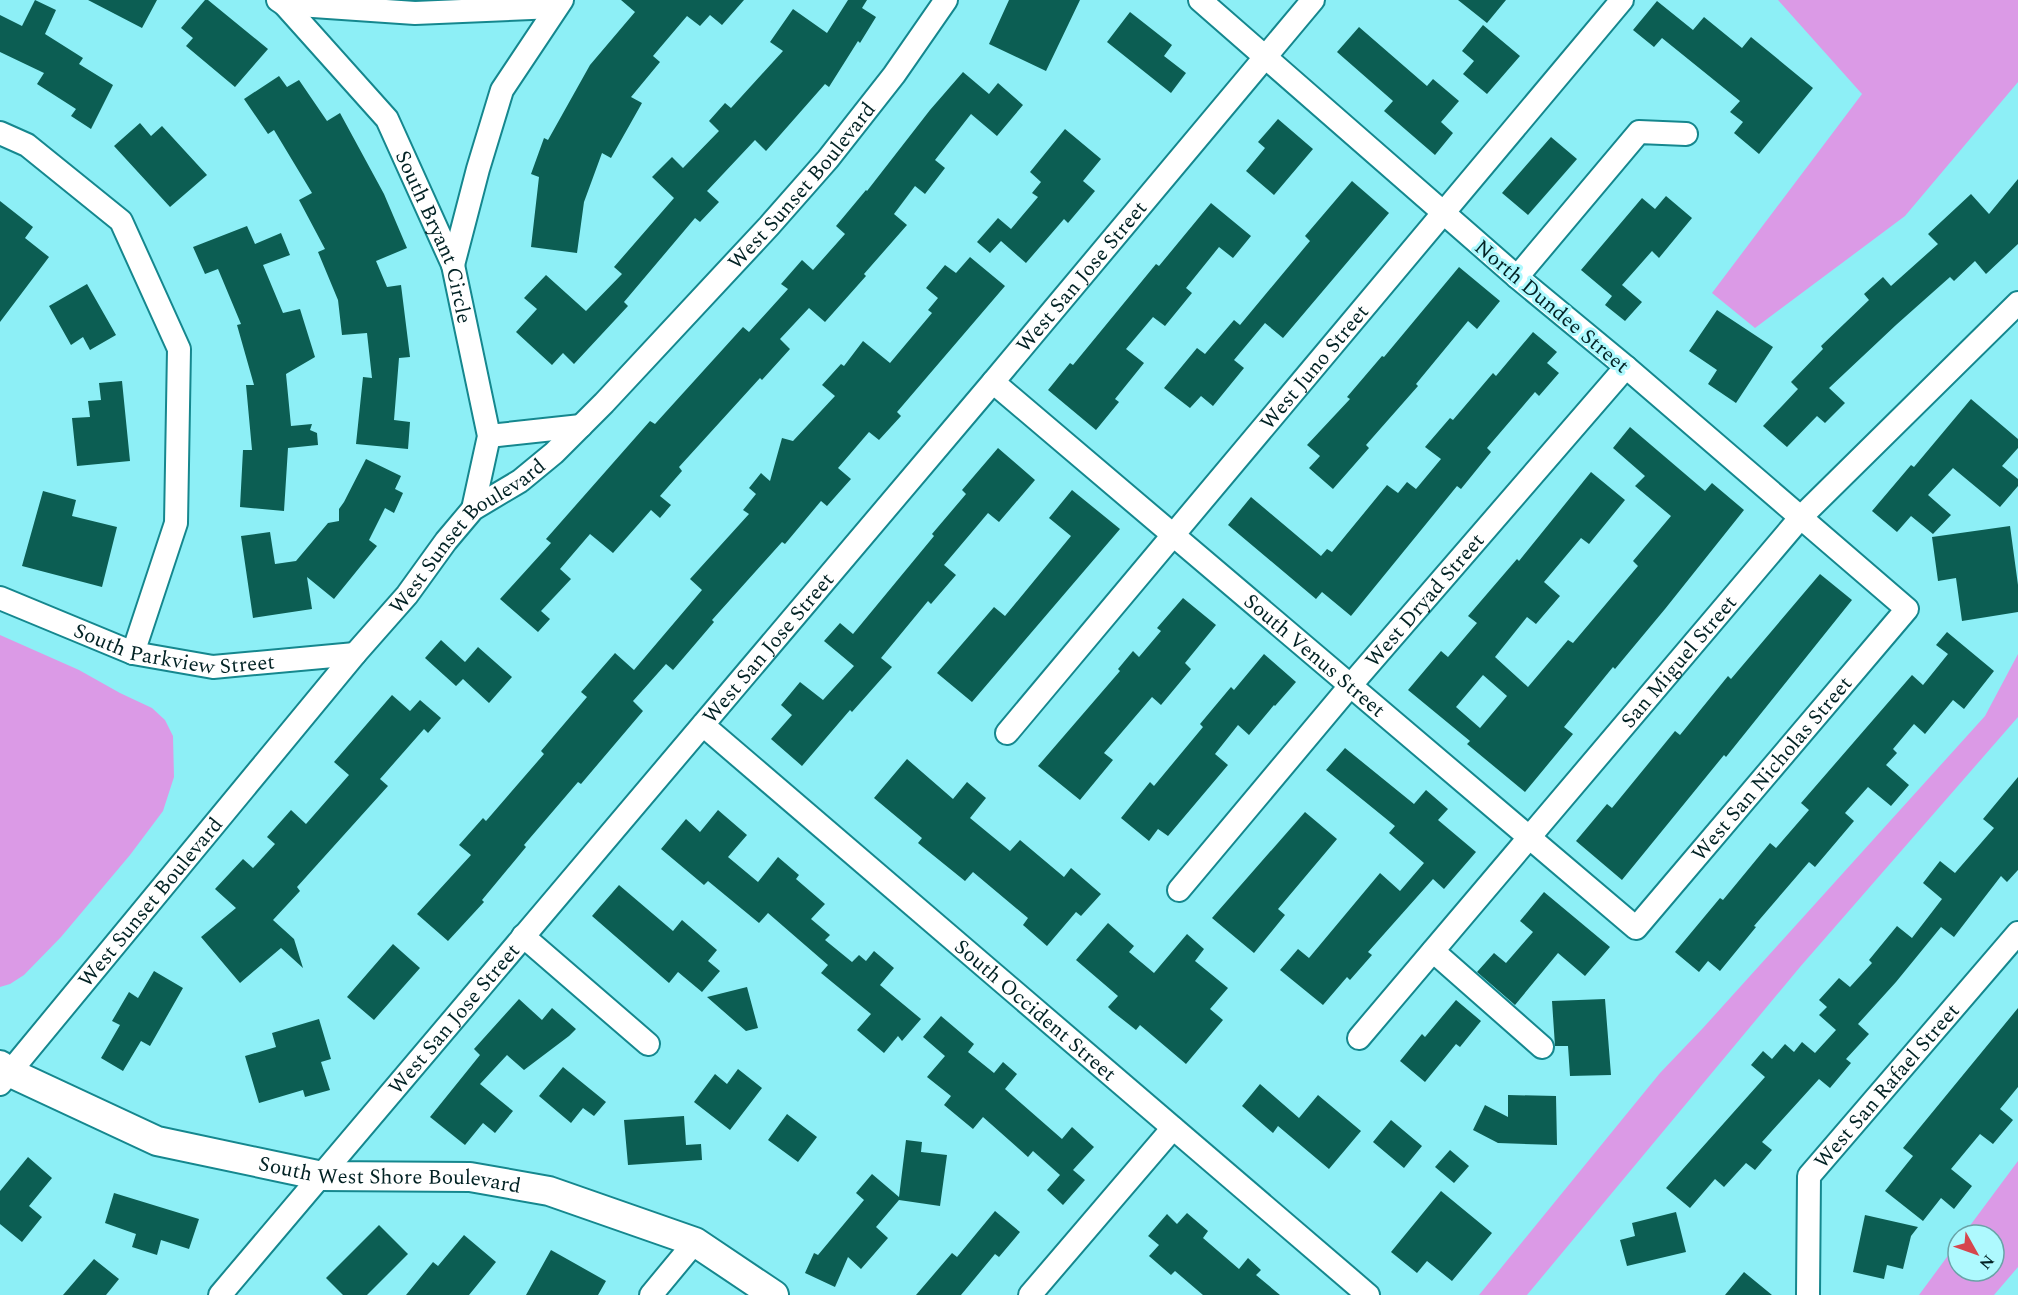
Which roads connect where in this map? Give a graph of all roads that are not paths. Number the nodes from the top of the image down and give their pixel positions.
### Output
1 (946, 0) edge
2 (1200, 0) edge
3 (1313, 0) edge
4 (1622, 0) edge
5 (281, 2) edge
6 (558, 4) edge
7 (1264, 58) junction
8 (0, 133) edge
9 (1686, 134) dead end
10 (1444, 213) junction
11 (453, 265) junction
12 (1517, 277) junction
13 (2018, 303) edge
14 (1626, 368) junction
15 (993, 382) junction
16 (581, 426) junction
17 (489, 436) junction
18 (473, 509) junction
19 (1801, 517) junction
20 (1174, 535) junction
21 (0, 598) edge
22 (1907, 609) joint
23 (133, 652) junction
24 (355, 654) junction
25 (1350, 686) junction
26 (703, 725) junction
27 (1007, 733) dead end
28 (1529, 838) junction
29 (1179, 890) dead end
30 (1636, 928) joint
31 (2018, 933) edge
32 (523, 936) junction
33 (1433, 951) junction
34 (1359, 1038) dead end
35 (648, 1044) dead end
36 (1542, 1047) dead end
37 (4, 1074) edge
38 (1173, 1128) junction
39 (322, 1176) junction
40 (695, 1242) junction
41 (220, 1295) edge
42 (651, 1295) edge
43 (774, 1295) edge
44 (1030, 1295) edge
45 (1368, 1295) edge
46 (1808, 1295) edge

1 - 16 street, West Sunset Boulevard
2 - 7 street, North Dundee Street
3 - 7 street, West San Jose Street
4 - 10 street, West Juno Street
5 - 6 street, South Bryant Circle
5 - 11 street, South Bryant Circle
6 - 11 street
7 - 10 street, North Dundee Street
7 - 15 street, West San Jose Street
8 - 23 street
9 - 12 street
10 - 12 street, North Dundee Street
10 - 20 street, West Juno Street
11 - 17 street, South Bryant Circle
12 - 14 street, North Dundee Street
13 - 19 street, San Miguel Street
14 - 19 street, North Dundee Street
14 - 25 street, West Dryad Street
15 - 20 street, South Venus Street
15 - 26 street, West San Jose Street
16 - 17 street
16 - 18 street, West Sunset Boulevard
17 - 18 street, South Bryant Circle
18 - 24 street, West Sunset Boulevard
19 - 22 street, North Dundee Street
19 - 28 street, San Miguel Street
20 - 25 street, South Venus Street
20 - 27 street, West Juno Street
21 - 23 street, South Parkview Street
22 - 30 street, West San Nicholas Street
23 - 24 street, South Parkview Street
24 - 37 street, West Sunset Boulevard
25 - 28 street, South Venus Street
25 - 29 street, West Dryad Street
26 - 32 street, West San Jose Street
26 - 38 street, South Occident Street
28 - 30 street, South Venus Street
28 - 33 street, San Miguel Street
31 - 46 street, West San Rafael Street
32 - 35 street
32 - 39 street, West San Jose Street
33 - 34 street, San Miguel Street
33 - 36 street
37 - 39 street, South West Shore Boulevard
38 - 44 street
38 - 45 street, South Occident Street
39 - 40 street, South West Shore Boulevard
39 - 41 street, West San Jose Street
40 - 42 street
40 - 43 street, South West Shore Boulevard

